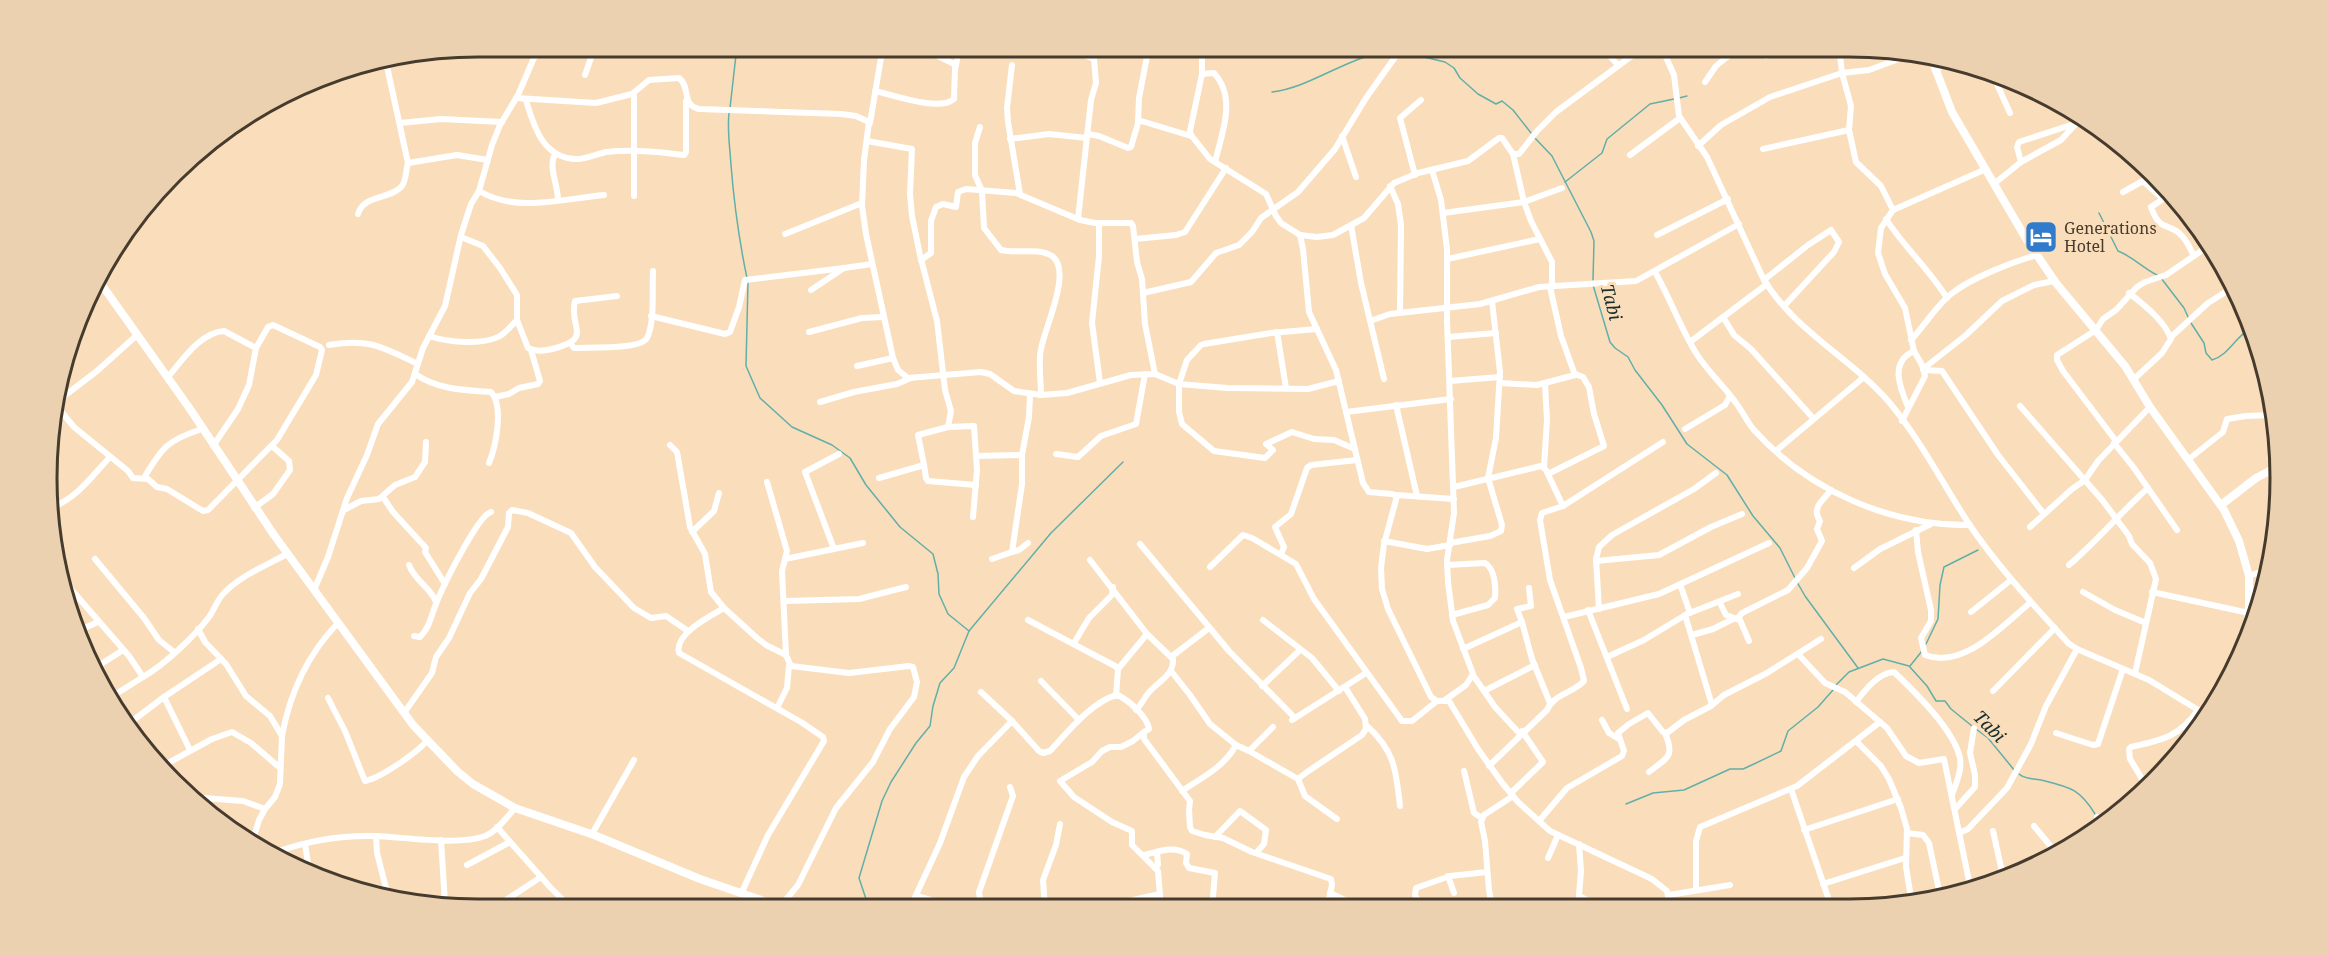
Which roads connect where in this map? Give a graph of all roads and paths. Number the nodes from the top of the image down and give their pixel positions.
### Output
1 (536, 57) edge
2 (591, 57) edge
3 (881, 57) edge
4 (940, 57) edge
5 (958, 57) edge
6 (1089, 57) edge
7 (1147, 57) edge
8 (1202, 57) edge
9 (1396, 57) edge
10 (1611, 57) edge
11 (1629, 57) edge
12 (1666, 57) edge
13 (1727, 57) edge
14 (1840, 57) edge
15 (1896, 60) edge
16 (956, 65) junction
17 (1012, 65) dead end
18 (1618, 65) junction
19 (1934, 66) edge
20 (387, 67) edge
21 (1940, 67) edge
22 (1936, 70) junction
23 (1842, 73) junction
24 (1202, 74) junction
25 (585, 75) dead end
26 (1705, 82) dead end
27 (1997, 84) edge
28 (875, 91) junction
29 (634, 93) junction
30 (516, 98) junction
31 (686, 98) junction
32 (526, 100) junction
33 (1421, 100) dead end
34 (2010, 113) dead end
35 (1680, 118) junction
36 (1138, 120) junction
37 (502, 122) junction
38 (400, 123) junction
39 (870, 124) junction
40 (2074, 124) joint
41 (980, 127) dead end
42 (1849, 130) junction
43 (1087, 136) junction
44 (1191, 136) junction
45 (1342, 136) junction
46 (1010, 139) junction
47 (867, 141) junction
48 (1698, 146) junction
49 (1763, 149) dead end
50 (635, 151) junction
51 (555, 154) junction
52 (1513, 154) junction
53 (1630, 155) dead end
54 (488, 160) junction
55 (1215, 162) junction
56 (2021, 162) junction
57 (408, 163) junction
58 (1226, 168) junction
59 (1986, 169) junction
60 (1432, 170) junction
61 (1414, 175) junction
62 (1356, 177) dead end
63 (1995, 183) junction
64 (1390, 186) junction
65 (1562, 188) dead end
66 (479, 190) junction
67 (982, 191) junction
68 (2123, 192) dead end
69 (1020, 194) junction
70 (604, 195) dead end
71 (634, 196) dead end
72 (1728, 199) junction
73 (2163, 199) joint
74 (558, 200) junction
75 (1524, 202) junction
76 (862, 204) junction
77 (1273, 210) junction
78 (1893, 210) junction
79 (358, 213) dead end
80 (1443, 213) junction
81 (1078, 219) junction
82 (1886, 219) junction
83 (1100, 223) junction
84 (1739, 224) junction
85 (1351, 225) junction
86 (785, 234) dead end
87 (1300, 235) junction
88 (1657, 235) dead end
89 (461, 237) junction
90 (1135, 239) junction
91 (1540, 239) junction
92 (2203, 250) edge
93 (2037, 255) junction
94 (2194, 256) junction
95 (1447, 259) junction
96 (921, 260) junction
97 (872, 264) junction
98 (844, 268) junction
99 (653, 272) dead end
100 (1655, 272) junction
101 (2054, 281) junction
102 (1766, 282) junction
103 (103, 287) edge
104 (1551, 287) junction
105 (811, 290) dead end
106 (2227, 291) edge
107 (1143, 293) junction
108 (2129, 293) junction
109 (617, 296) dead end
110 (1947, 298) junction
111 (1492, 301) junction
112 (1785, 305) junction
113 (1447, 308) junction
114 (1400, 313) junction
115 (651, 316) junction
116 (883, 317) junction
117 (1723, 317) junction
118 (517, 320) junction
119 (1370, 321) junction
120 (1317, 329) junction
121 (1910, 330) junction
122 (2096, 330) junction
123 (1919, 331) junction
124 (809, 332) dead end
125 (1277, 332) junction
126 (1496, 333) junction
127 (137, 335) junction
128 (429, 336) junction
129 (1448, 337) junction
130 (2171, 337) junction
131 (1911, 340) junction
132 (1690, 342) junction
133 (570, 343) junction
134 (329, 345) dead end
135 (256, 348) junction
136 (531, 350) junction
137 (1914, 351) junction
138 (893, 358) junction
139 (418, 364) junction
140 (857, 366) dead end
141 (1924, 369) junction
142 (415, 374) junction
143 (1145, 374) junction
144 (1155, 374) junction
145 (1575, 374) junction
146 (944, 375) junction
147 (1864, 376) junction
148 (911, 378) junction
149 (166, 379) junction
150 (1384, 379) dead end
151 (1500, 380) junction
152 (2133, 380) junction
153 (1339, 381) junction
154 (1450, 381) junction
155 (1100, 383) junction
156 (1179, 384) junction
157 (1545, 384) junction
158 (1286, 388) junction
159 (65, 395) edge
160 (1030, 395) junction
161 (1041, 395) junction
162 (1730, 396) junction
163 (495, 397) junction
164 (1451, 399) junction
165 (820, 402) dead end
166 (1396, 405) junction
167 (2020, 406) dead end
168 (1908, 407) junction
169 (2150, 407) junction
170 (1346, 412) junction
171 (63, 413) edge
172 (2265, 415) edge
173 (1813, 418) junction
174 (1902, 421) junction
175 (948, 427) junction
176 (202, 429) junction
177 (1685, 429) dead end
178 (426, 442) dead end
179 (1663, 442) dead end
180 (2115, 442) junction
181 (670, 445) dead end
182 (213, 446) junction
183 (272, 446) junction
184 (1355, 449) junction
185 (1777, 450) junction
186 (840, 454) dead end
187 (1056, 454) dead end
188 (1022, 455) junction
189 (976, 456) junction
190 (110, 457) junction
191 (2188, 459) junction
192 (1358, 460) junction
193 (489, 462) dead end
194 (924, 465) junction
195 (1546, 470) junction
196 (2270, 471) edge
197 (1716, 473) dead end
198 (144, 478) junction
199 (879, 478) dead end
200 (1488, 478) junction
201 (2085, 480) junction
202 (767, 482) dead end
203 (237, 483) junction
204 (976, 485) junction
205 (1454, 487) junction
206 (2148, 488) junction
207 (1830, 490) junction
208 (719, 493) dead end
209 (1396, 495) junction
210 (1417, 496) junction
211 (383, 497) junction
212 (1454, 499) junction
213 (58, 505) edge
214 (2221, 505) junction
215 (1563, 506) junction
216 (254, 508) junction
217 (344, 510) junction
218 (491, 512) dead end
219 (1742, 514) dead end
220 (2044, 514) junction
221 (973, 517) dead end
222 (2115, 518) junction
223 (1931, 523) junction
224 (1970, 525) junction
225 (2030, 526) dead end
226 (2177, 530) dead end
227 (1916, 531) junction
228 (692, 532) junction
229 (1384, 541) junction
230 (863, 543) dead end
231 (1028, 543) dead end
232 (1769, 543) dead end
233 (1140, 544) dead end
234 (1450, 544) junction
235 (834, 549) junction
236 (1012, 552) junction
237 (287, 554) junction
238 (1281, 554) junction
239 (785, 559) junction
240 (992, 559) dead end
241 (95, 560) dead end
242 (1090, 560) dead end
243 (1596, 561) junction
244 (410, 565) dead end
245 (1447, 565) junction
246 (2069, 566) dead end
247 (1210, 567) dead end
248 (1854, 568) dead end
249 (2259, 572) edge
250 (2249, 576) junction
251 (2011, 580) junction
252 (446, 584) junction
253 (1680, 584) junction
254 (906, 587) dead end
255 (1113, 587) junction
256 (1529, 588) dead end
257 (314, 590) junction
258 (72, 591) edge
259 (2083, 592) dead end
260 (2152, 592) junction
261 (1738, 594) dead end
262 (784, 601) junction
263 (436, 602) junction
264 (2031, 602) junction
265 (1720, 603) junction
266 (724, 608) junction
267 (1599, 609) junction
268 (1588, 610) junction
269 (2249, 610) edge
270 (1971, 612) dead end
271 (1687, 614) junction
272 (2248, 614) edge
273 (1452, 615) junction
274 (1564, 617) junction
275 (1735, 619) junction
276 (1028, 620) dead end
277 (1263, 620) dead end
278 (99, 622) junction
279 (1522, 622) junction
280 (338, 623) junction
281 (2146, 623) junction
282 (85, 628) edge
283 (1209, 628) junction
284 (2055, 628) junction
285 (198, 629) junction
286 (688, 631) junction
287 (1147, 634) junction
288 (1692, 635) junction
289 (414, 636) dead end
290 (1821, 639) dead end
291 (1749, 641) dead end
292 (1074, 643) junction
293 (1463, 649) junction
294 (123, 650) junction
295 (1300, 650) junction
296 (2077, 650) junction
297 (174, 652) junction
298 (1798, 654) junction
299 (786, 655) junction
300 (1172, 657) junction
301 (1607, 657) junction
302 (221, 659) junction
303 (100, 665) edge
304 (789, 665) junction
305 (1534, 665) junction
306 (1118, 669) junction
307 (2123, 669) junction
308 (1170, 671) junction
309 (1366, 673) junction
310 (2135, 673) junction
311 (1473, 675) junction
312 (143, 677) junction
313 (1041, 681) dead end
314 (1262, 686) junction
315 (1345, 687) junction
316 (1339, 691) junction
317 (1484, 691) junction
318 (981, 692) dead end
319 (1994, 692) dead end
320 (117, 694) edge
321 (1116, 696) junction
322 (164, 697) junction
323 (328, 698) dead end
324 (1445, 700) junction
325 (1437, 701) junction
326 (1856, 702) junction
327 (1550, 703) junction
328 (1712, 705) junction
329 (777, 708) junction
330 (1627, 709) dead end
331 (1136, 710) junction
332 (2198, 710) joint
333 (404, 713) junction
334 (134, 720) edge
335 (1079, 720) junction
336 (1602, 720) dead end
337 (1012, 722) junction
338 (1880, 722) junction
339 (1366, 725) junction
340 (1273, 727) dead end
341 (1974, 728) dead end
342 (1144, 732) junction
343 (1521, 732) junction
344 (1665, 733) junction
345 (2056, 733) dead end
346 (282, 736) junction
347 (1619, 739) junction
348 (427, 741) junction
349 (1856, 741) junction
350 (1236, 745) junction
351 (190, 750) junction
352 (1249, 751) junction
353 (634, 760) dead end
354 (169, 764) edge
355 (1489, 766) junction
356 (279, 767) junction
357 (1464, 771) dead end
358 (1649, 772) dead end
359 (1298, 779) junction
360 (2143, 780) edge
361 (1010, 787) dead end
362 (1791, 789) junction
363 (1182, 791) junction
364 (1512, 795) junction
365 (1952, 796) junction
366 (204, 798) edge
367 (1898, 799) junction
368 (1400, 806) dead end
369 (515, 808) junction
370 (265, 809) junction
371 (1954, 809) junction
372 (1482, 818) junction
373 (1337, 819) dead end
374 (1539, 821) junction
375 (1060, 824) dead end
376 (2034, 826) dead end
377 (497, 827) junction
378 (1804, 830) junction
379 (1993, 831) dead end
380 (1907, 833) junction
381 (1959, 833) junction
382 (592, 834) junction
383 (255, 835) edge
384 (1558, 835) junction
385 (376, 836) junction
386 (1215, 837) junction
387 (441, 840) junction
388 (510, 842) junction
389 (305, 843) junction
390 (1579, 844) junction
391 (2051, 847) edge
392 (281, 850) edge
393 (1157, 852) junction
394 (1256, 853) junction
395 (1144, 855) junction
396 (1548, 858) dead end
397 (1905, 858) junction
398 (308, 863) edge
399 (467, 865) dead end
400 (1155, 868) junction
401 (2002, 870) edge
402 (1488, 872) junction
403 (1448, 876) junction
404 (541, 877) junction
405 (1969, 882) edge
406 (1823, 884) junction
407 (1730, 885) dead end
408 (386, 889) edge
409 (1939, 889) edge
410 (1696, 890) junction
411 (1330, 893) junction
412 (1454, 893) dead end
413 (741, 894) junction
414 (1160, 894) junction
415 (1909, 894) edge
416 (1669, 895) junction
417 (917, 896) junction
418 (1579, 896) junction
419 (445, 897) edge
420 (507, 899) edge
421 (562, 899) edge
422 (756, 899) edge
423 (789, 899) edge
424 (915, 899) edge
425 (927, 899) edge
426 (980, 899) edge
427 (1045, 899) edge
428 (1137, 899) edge
429 (1160, 899) edge
430 (1213, 899) edge
431 (1329, 899) edge
432 (1343, 899) edge
433 (1418, 899) edge
434 (1491, 899) edge
435 (1579, 899) edge
436 (1585, 899) edge
437 (1669, 899) edge
438 (1828, 899) edge

1 - 30 street
2 - 25 street
3 - 28 street
4 - 16 street
5 - 16 street
6 - 43 street
7 - 36 street
8 - 24 street
9 - 45 street
10 - 18 street
11 - 18 street
12 - 35 street
13 - 26 street
14 - 23 street
15 - 23 street
16 - 28 street
17 - 46 street
18 - 52 street
19 - 22 main road
20 - 38 street
21 - 22 street
22 - 59 main road
23 - 42 street
23 - 48 street
24 - 44 street
24 - 55 street
27 - 34 street
28 - 39 street
29 - 31 street
29 - 32 street
29 - 50 street
30 - 32 street
30 - 37 street
31 - 39 street
31 - 50 street
32 - 51 street
33 - 61 street
35 - 48 street
35 - 53 street
36 - 43 street
36 - 44 street
37 - 38 street
37 - 54 street
38 - 57 street
39 - 47 street
40 - 56 street
40 - 56 street
41 - 67 street
42 - 49 street
42 - 78 street
43 - 46 street
43 - 81 street
44 - 55 street
45 - 62 street
45 - 77 street
46 - 69 street
47 - 76 street
47 - 96 street
48 - 72 street
50 - 51 street
50 - 71 street
51 - 74 street
52 - 60 street
52 - 75 street
54 - 57 street
54 - 66 street
55 - 58 street
56 - 63 street
57 - 79 street
58 - 77 street
58 - 90 street
59 - 63 main road
59 - 78 street
60 - 61 street
60 - 80 street
61 - 64 street
63 - 93 main road
64 - 85 street
64 - 114 street
65 - 75 street
66 - 74 street
66 - 89 street
67 - 69 street
67 - 96 street
67 - 161 street
68 - 73 street
69 - 81 street
70 - 74 street
72 - 84 street
72 - 88 street
73 - 94 street
75 - 80 street
75 - 91 street
76 - 86 street
76 - 97 street
77 - 87 street
77 - 107 street
78 - 82 street
80 - 95 street
81 - 83 street
82 - 110 street
82 - 121 street
83 - 90 street
83 - 155 street
84 - 100 street
84 - 102 street
85 - 87 street
85 - 119 street
87 - 120 street
89 - 118 street
89 - 128 street
90 - 107 street
91 - 95 street
91 - 104 street
92 - 94 street
93 - 101 main road
93 - 110 street
94 - 108 street
95 - 113 street
96 - 146 street
97 - 98 street
97 - 116 street
98 - 105 street
98 - 115 street
99 - 115 street
100 - 104 street
100 - 132 street
101 - 122 main road
101 - 141 street
102 - 112 street
102 - 112 street
102 - 117 street
103 - 127 main road
104 - 111 street
104 - 145 street
106 - 130 street
107 - 144 street
108 - 122 street
108 - 130 street
109 - 133 street
110 - 123 street
111 - 113 street
111 - 126 street
112 - 147 street
113 - 114 street
113 - 129 street
114 - 119 street
115 - 133 street
116 - 124 street
116 - 138 street
117 - 132 street
117 - 173 street
118 - 128 street
118 - 136 street
119 - 150 street
120 - 125 street
120 - 153 street
121 - 123 street
121 - 131 street
122 - 152 main road
122 - 180 street
123 - 131 street
125 - 156 street
125 - 158 street
126 - 129 street
126 - 151 street
127 - 149 main road
127 - 159 street
128 - 139 street
129 - 154 street
130 - 152 street
131 - 137 street
132 - 162 street
133 - 136 street
134 - 139 street
135 - 149 street
135 - 182 street
135 - 183 street
136 - 163 street
137 - 141 street
137 - 168 street
138 - 140 street
138 - 148 street
139 - 142 street
141 - 168 street
141 - 220 street
142 - 163 street
142 - 217 street
143 - 144 street
143 - 155 street
143 - 187 street
144 - 156 street
145 - 157 street
145 - 195 street
146 - 148 street
146 - 160 street
146 - 175 street
147 - 173 street
147 - 174 street
148 - 165 street
149 - 176 main road
151 - 154 street
151 - 157 street
151 - 200 street
152 - 169 main road
153 - 158 street
153 - 170 street
154 - 164 street
155 - 161 street
156 - 158 street
156 - 184 street
157 - 195 street
160 - 161 street
160 - 188 street
162 - 177 street
162 - 185 street
163 - 193 street
164 - 166 street
164 - 205 street
166 - 170 street
166 - 210 street
167 - 201 street
168 - 174 street
169 - 180 street
169 - 191 main road
170 - 184 street
171 - 190 street
172 - 191 street
173 - 185 street
174 - 224 street
175 - 189 street
175 - 194 street
176 - 182 main road
176 - 198 street
178 - 211 street
179 - 215 street
180 - 201 street
180 - 206 street
181 - 228 street
182 - 203 main road
183 - 203 street
183 - 216 street
184 - 192 street
185 - 207 street
186 - 235 street
188 - 189 street
188 - 236 street
189 - 204 street
190 - 198 street
190 - 213 street
191 - 214 main road
192 - 209 street
192 - 238 street
194 - 199 street
194 - 204 street
195 - 200 street
195 - 215 street
196 - 214 main road
197 - 243 street
198 - 203 street
200 - 205 street
200 - 234 street
201 - 220 street
201 - 222 street
202 - 239 street
203 - 216 main road
204 - 221 street
205 - 212 street
206 - 222 street
206 - 226 street
207 - 223 street
207 - 275 street
208 - 228 street
209 - 210 street
209 - 229 street
210 - 212 street
211 - 217 street
211 - 252 street
212 - 234 street
214 - 250 main road
215 - 274 street
216 - 237 main road
217 - 257 street
218 - 252 street
219 - 243 street
220 - 225 street
222 - 246 street
222 - 260 street
223 - 224 street
223 - 227 street
224 - 251 street
227 - 248 street
227 - 264 street
228 - 266 street
229 - 234 street
229 - 325 street
230 - 235 street
231 - 236 street
232 - 253 street
233 - 283 street
234 - 245 street
235 - 239 street
236 - 240 street
237 - 257 main road
237 - 285 street
238 - 247 street
238 - 309 street
239 - 262 street
241 - 297 street
242 - 255 street
243 - 267 street
244 - 263 street
245 - 273 street
245 - 273 street
249 - 250 street
250 - 269 main road
251 - 264 street
251 - 270 street
252 - 263 street
253 - 267 street
253 - 271 street
254 - 262 street
255 - 287 street
255 - 292 street
256 - 279 street
257 - 280 main road
258 - 278 street
259 - 281 street
260 - 272 street
260 - 281 street
261 - 265 street
262 - 299 street
263 - 289 street
264 - 284 street
265 - 271 street
265 - 275 street
266 - 286 street
266 - 299 street
267 - 268 street
268 - 274 street
268 - 301 street
271 - 288 street
271 - 301 street
273 - 293 street
274 - 327 street
275 - 288 street
275 - 291 street
276 - 292 street
277 - 295 street
278 - 282 street
278 - 294 street
279 - 293 street
279 - 305 street
280 - 333 main road
280 - 346 street
281 - 310 street
283 - 300 street
283 - 314 street
284 - 296 street
284 - 319 street
285 - 297 street
285 - 302 street
286 - 329 street
286 - 333 street
287 - 300 street
287 - 306 street
288 - 328 street
290 - 298 street
292 - 306 street
293 - 311 street
294 - 303 street
294 - 312 street
295 - 314 street
295 - 316 street
296 - 307 street
296 - 381 street
297 - 312 street
298 - 326 street
298 - 328 street
299 - 304 street
300 - 308 street
301 - 330 street
302 - 322 street
302 - 346 street
304 - 329 street
304 - 423 street
305 - 317 street
305 - 327 street
306 - 321 street
307 - 310 street
307 - 345 street
308 - 331 street
308 - 350 street
309 - 315 street
309 - 325 street
310 - 332 street
311 - 317 street
311 - 324 street
312 - 320 street
313 - 335 street
314 - 316 street
315 - 316 street
315 - 339 street
317 - 343 street
318 - 337 street
321 - 331 street
321 - 335 street
322 - 334 street
322 - 351 street
323 - 348 street
324 - 325 street
324 - 355 street
326 - 338 street
326 - 365 street
327 - 343 street
328 - 344 street
329 - 413 street
331 - 342 street
332 - 360 street
333 - 348 main road
335 - 337 street
336 - 347 street
337 - 417 street
338 - 349 street
338 - 365 street
339 - 359 street
339 - 368 street
340 - 352 street
341 - 371 street
342 - 363 street
342 - 395 street
343 - 355 street
343 - 364 street
344 - 347 street
344 - 358 street
346 - 356 street
347 - 374 street
348 - 369 main road
349 - 362 street
349 - 367 street
350 - 352 street
350 - 363 street
351 - 354 street
351 - 356 street
352 - 359 street
353 - 382 street
355 - 364 street
356 - 370 street
357 - 372 street
359 - 373 street
361 - 426 street
362 - 378 street
362 - 410 street
363 - 386 street
364 - 372 street
364 - 374 street
365 - 371 street
366 - 370 street
367 - 378 street
367 - 380 street
369 - 377 street
369 - 382 main road
370 - 383 street
371 - 381 street
372 - 402 street
374 - 384 street
375 - 427 street
376 - 391 street
377 - 387 street
377 - 388 street
378 - 406 street
379 - 401 street
380 - 397 street
380 - 409 street
381 - 405 street
382 - 413 main road
384 - 390 street
384 - 396 street
385 - 387 street
385 - 389 street
385 - 408 street
386 - 394 street
386 - 394 street
387 - 419 street
388 - 399 street
388 - 404 street
389 - 392 street
389 - 398 street
390 - 416 street
390 - 418 street
393 - 395 street
393 - 400 street
393 - 430 street
394 - 411 street
395 - 400 street
397 - 406 street
397 - 415 street
400 - 414 street
402 - 403 street
402 - 434 street
403 - 412 street
403 - 433 street
404 - 420 street
404 - 421 street
406 - 438 street
407 - 410 street
410 - 416 street
411 - 431 street
411 - 432 street
413 - 422 main road
414 - 428 street
414 - 429 street
416 - 437 street
417 - 424 street
417 - 425 street
418 - 435 street
418 - 436 street

